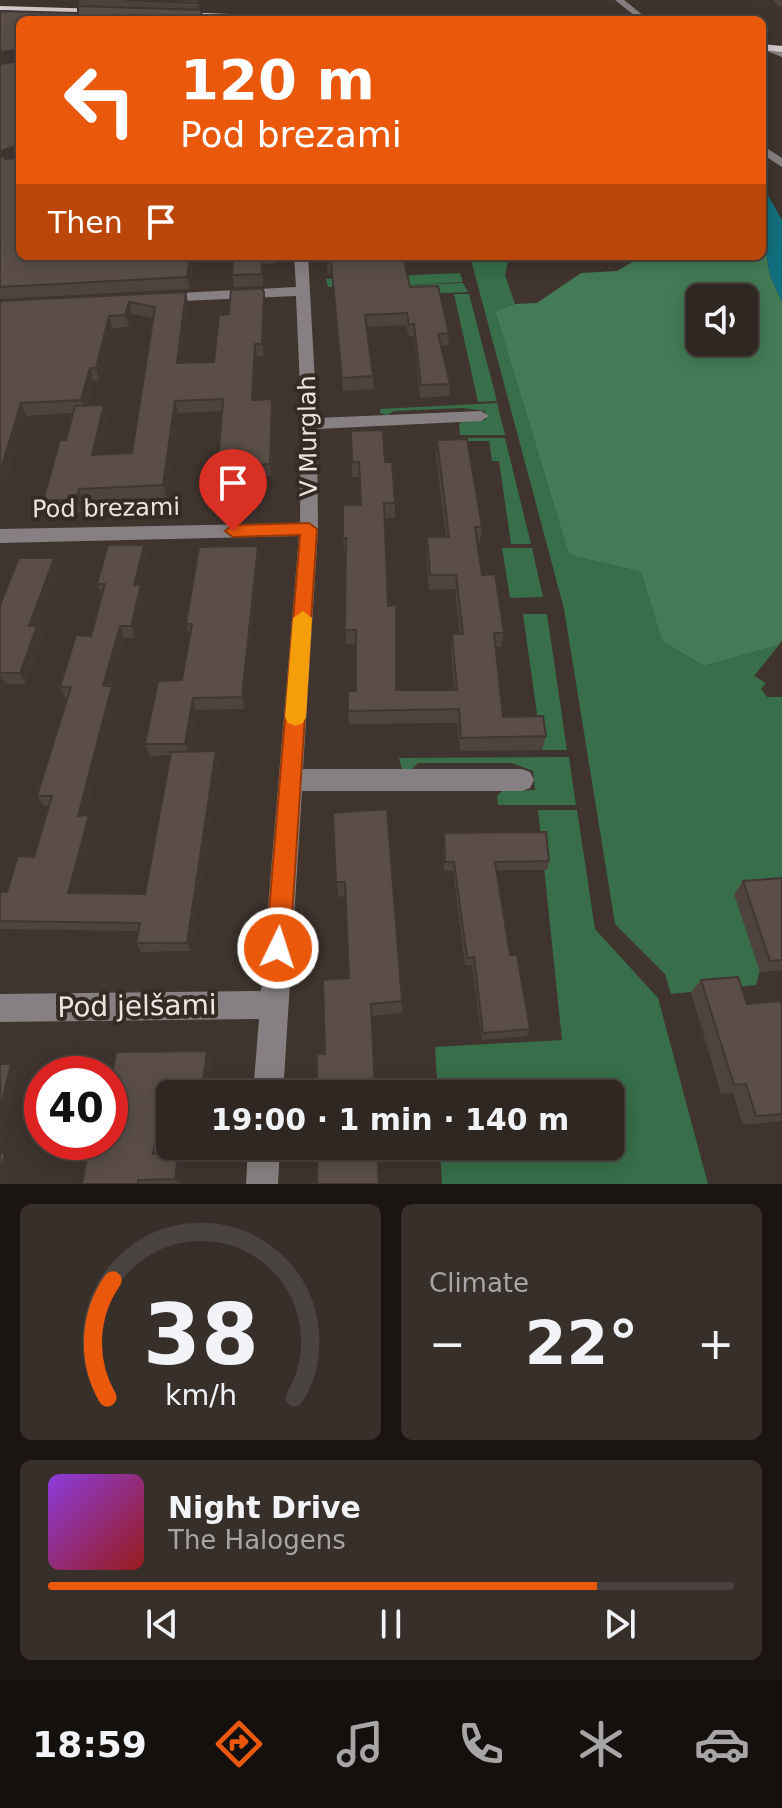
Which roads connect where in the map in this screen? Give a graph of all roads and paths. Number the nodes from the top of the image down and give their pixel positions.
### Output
1 (619, 0) edge
2 (0, 8) edge
3 (119, 13) edge
4 (163, 14) edge
5 (212, 16) edge
6 (640, 16) edge
7 (766, 151) edge
8 (782, 164) edge
9 (301, 260) edge
10 (303, 291) junction
11 (140, 299) edge
12 (481, 416) dead end
13 (309, 424) junction
14 (309, 529) junction
15 (0, 536) edge
16 (291, 780) junction
17 (522, 780) dead end
18 (274, 1005) junction
19 (0, 1008) edge
20 (269, 1080) edge
21 (263, 1160) edge
22 (262, 1184) edge

1 - 6 street
2 - 3 main road
4 - 5 main road
7 - 8 street
9 - 10 street, V Murglah
10 - 11 street
10 - 13 street, V Murglah
12 - 13 street
13 - 14 street, V Murglah
14 - 15 street, Pod brezami
14 - 16 street, V Murglah
16 - 17 street
16 - 18 street, V Murglah
18 - 19 street, Pod jelšami
18 - 20 street, V Murglah
21 - 22 street

